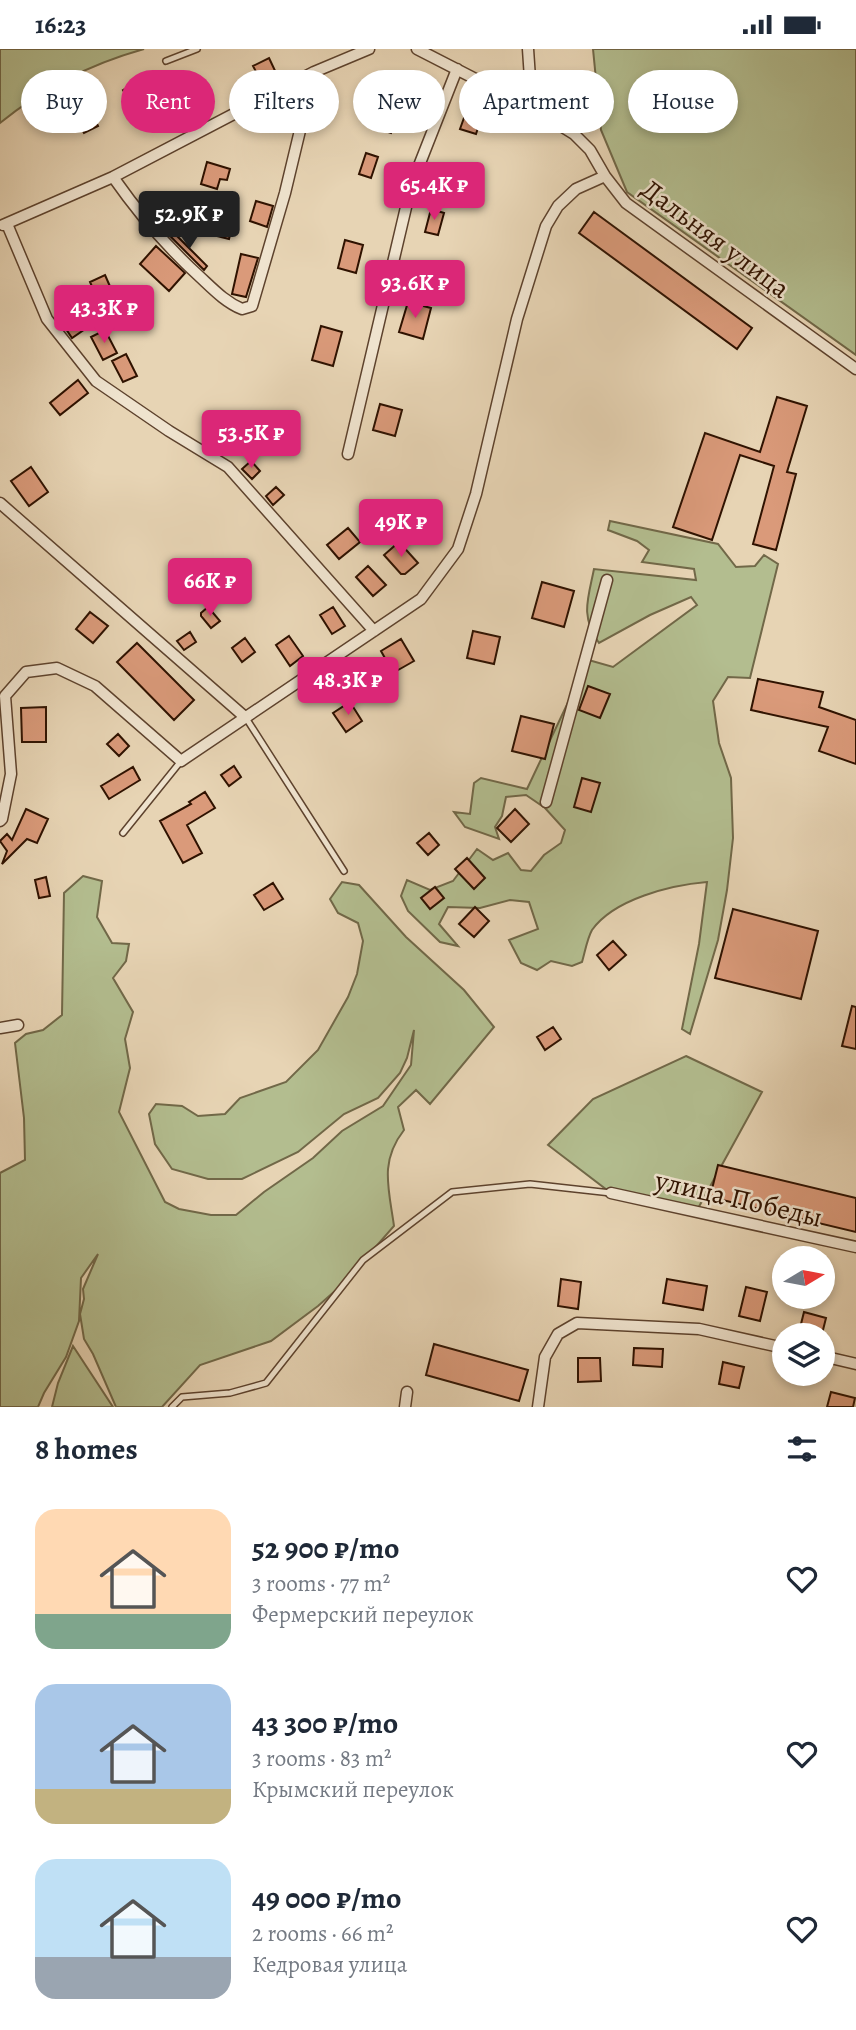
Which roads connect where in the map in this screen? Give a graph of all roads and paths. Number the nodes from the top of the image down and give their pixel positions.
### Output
1 (197, 49) edge
2 (369, 49) edge
3 (417, 49) edge
4 (528, 49) edge
5 (166, 61) dead end
6 (457, 69) joint
7 (319, 70) edge
8 (529, 70) edge
9 (229, 116) edge
10 (300, 133) edge
11 (572, 133) edge
12 (605, 176) junction
13 (113, 177) junction
14 (3, 225) edge
15 (856, 369) edge
16 (348, 454) dead end
17 (0, 503) edge
18 (607, 580) dead end
19 (374, 631) junction
20 (2, 694) edge
21 (246, 718) junction
22 (181, 761) junction
23 (546, 801) dead end
24 (0, 821) edge
25 (123, 833) dead end
26 (344, 871) dead end
27 (18, 1025) dead end
28 (0, 1028) edge
29 (611, 1193) joint
30 (856, 1247) edge
31 (772, 1345) edge
32 (835, 1359) edge
33 (856, 1364) edge
34 (407, 1392) dead end
35 (172, 1407) edge
36 (405, 1407) edge
37 (538, 1407) edge

1 - 5 lane
2 - 7 street
3 - 6 street, Дальняя улица
4 - 8 street
6 - 16 street
9 - 13 street
10 - 13 street
11 - 12 street, Дальняя улица
12 - 15 street, Дальняя улица
12 - 19 street
13 - 14 street
14 - 19 street
17 - 21 street
18 - 23 street
19 - 21 street
20 - 22 street
20 - 24 street
21 - 22 street
21 - 26 lane
22 - 25 lane
27 - 28 street
29 - 30 street, улица Победы
29 - 35 lane
31 - 37 street
32 - 33 street
34 - 36 street

